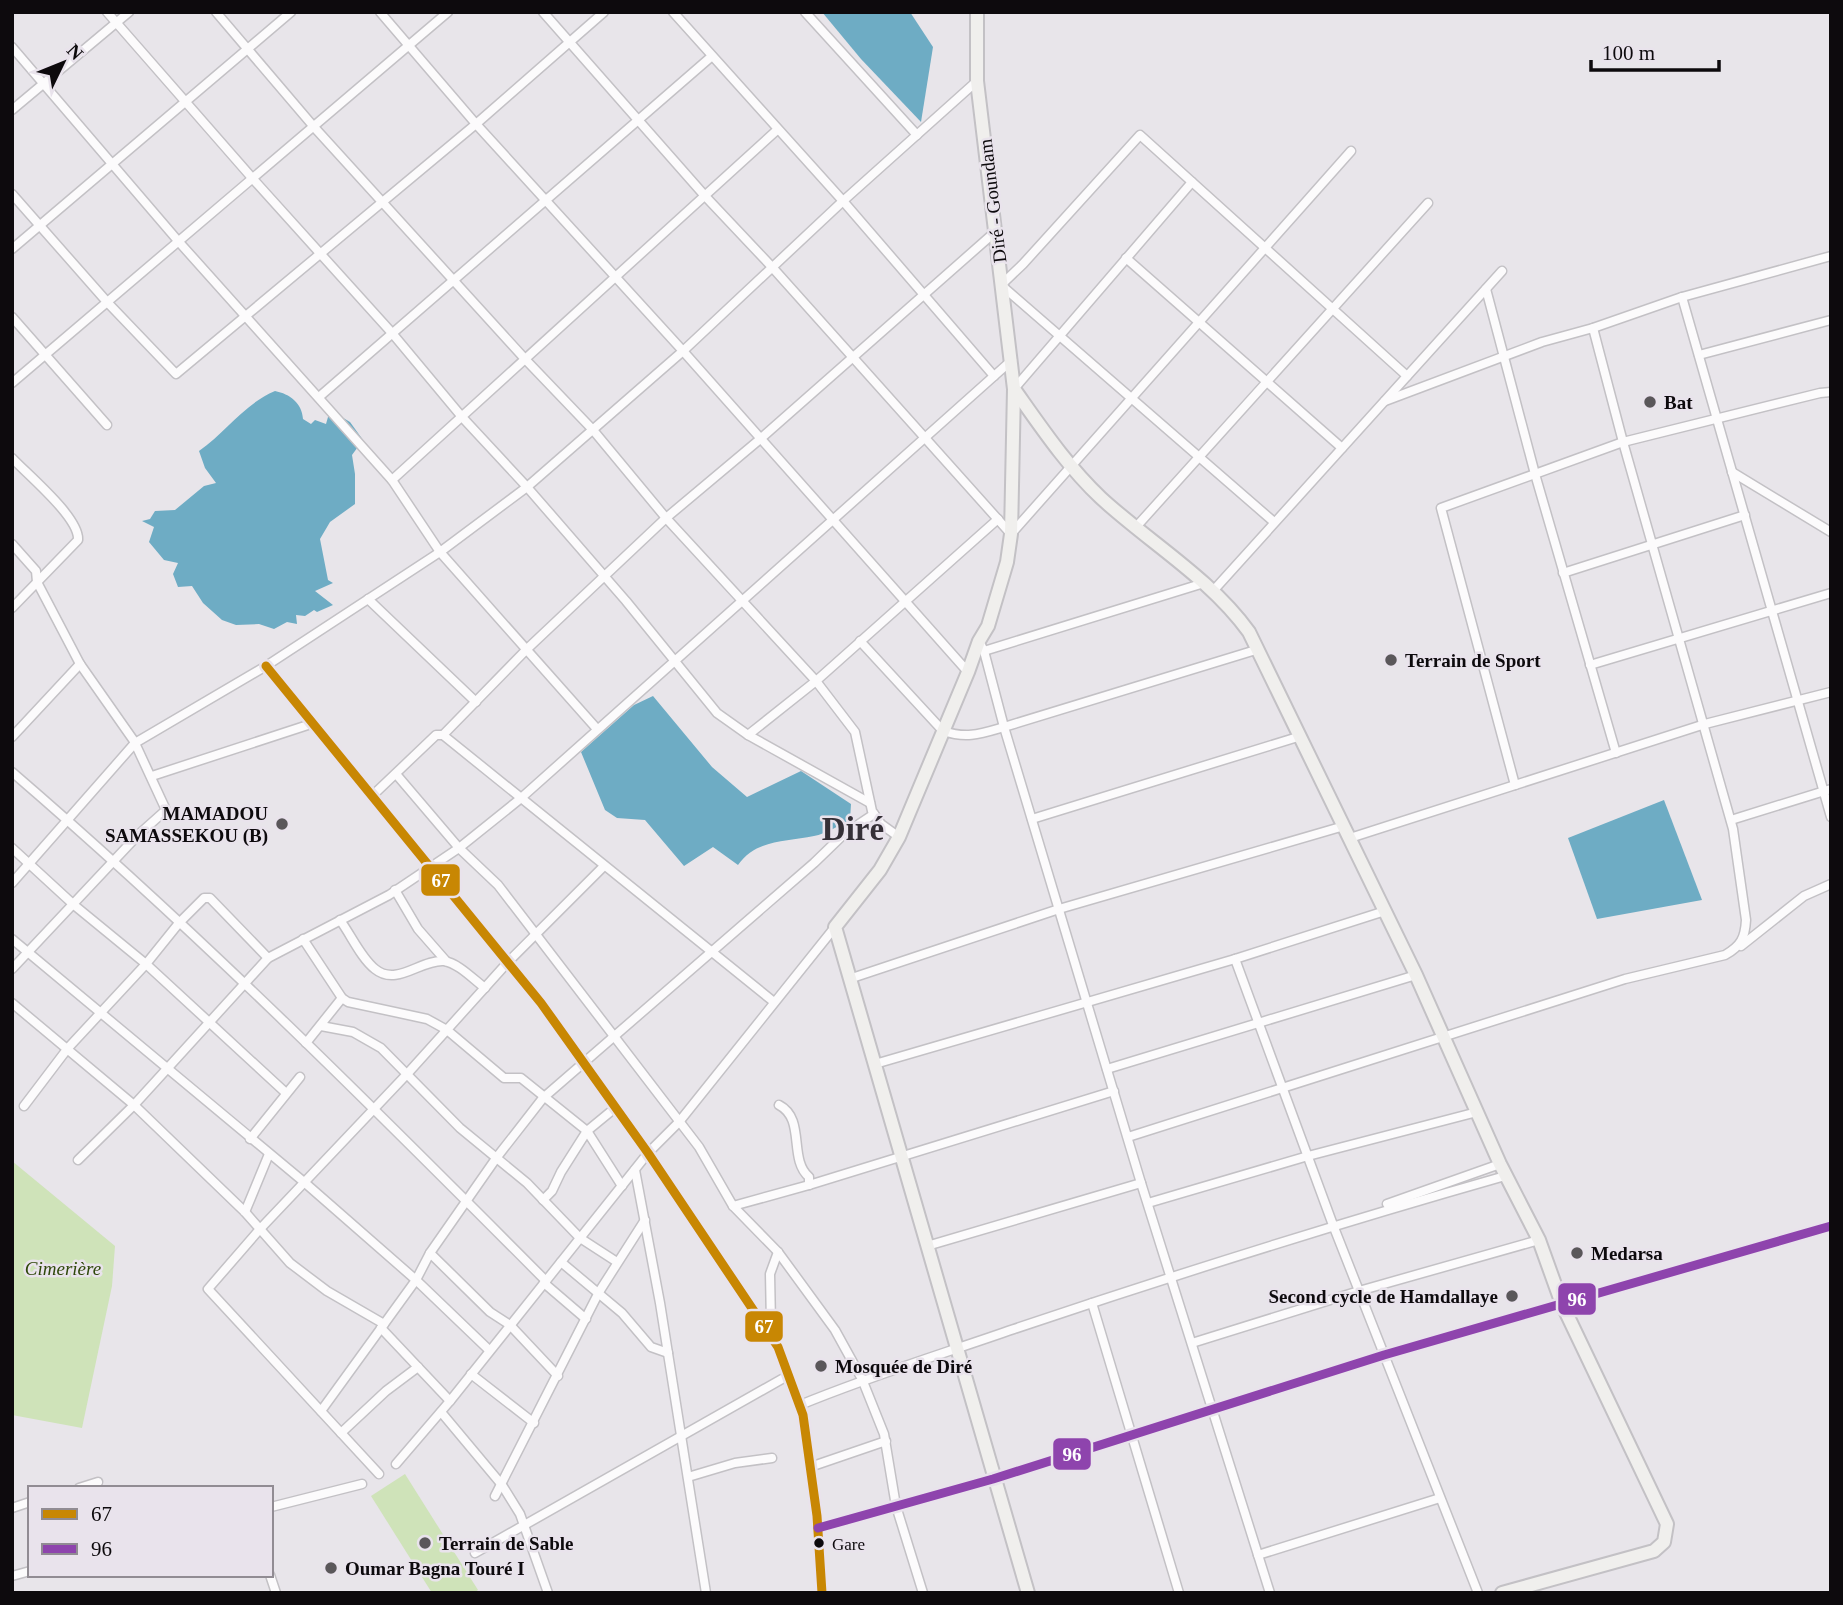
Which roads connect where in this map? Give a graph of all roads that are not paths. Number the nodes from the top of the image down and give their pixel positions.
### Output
1 (107, 12) edge
2 (129, 12) edge
3 (216, 12) edge
4 (291, 12) edge
5 (380, 12) edge
6 (448, 12) edge
7 (543, 12) edge
8 (604, 12) edge
9 (673, 12) edge
10 (805, 12) edge
11 (976, 12) edge
12 (116, 23) junction
13 (570, 41) junction
14 (409, 46) junction
15 (12, 47) edge
16 (248, 49) junction
17 (712, 56) junction
18 (977, 81) junction
19 (43, 84) junction
20 (186, 102) junction
21 (12, 110) edge
22 (638, 120) junction
23 (476, 124) junction
24 (314, 127) junction
25 (778, 131) junction
26 (916, 135) junction
27 (1351, 151) dead end
28 (113, 164) junction
29 (253, 179) junction
30 (1192, 182) junction
31 (12, 194) edge
32 (705, 196) junction
33 (384, 201) junction
34 (545, 201) junction
35 (843, 201) junction
36 (1429, 204) dead end
37 (41, 225) junction
38 (995, 232) junction
39 (179, 242) junction
40 (1265, 248) junction
41 (12, 249) edge
42 (321, 253) junction
43 (1831, 256) edge
44 (1126, 258) junction
45 (772, 267) junction
46 (1502, 271) dead end
47 (615, 278) junction
48 (454, 280) junction
49 (1001, 285) junction
50 (1486, 289) junction
51 (923, 296) junction
52 (1682, 297) junction
53 (108, 303) junction
54 (1333, 309) junction
55 (247, 315) junction
56 (12, 317) edge
57 (1831, 320) edge
58 (1199, 322) junction
59 (1593, 328) junction
60 (392, 333) junction
61 (1059, 335) junction
62 (683, 351) junction
63 (1503, 355) junction
64 (1699, 355) junction
65 (46, 356) junction
66 (851, 358) junction
67 (525, 359) junction
68 (1012, 360) junction
69 (993, 376) junction
70 (1407, 376) junction
71 (1267, 382) junction
72 (12, 383) edge
73 (1014, 388) junction
74 (1831, 392) edge
75 (319, 397) junction
76 (1131, 398) junction
77 (1385, 401) junction
78 (462, 417) junction
79 (1717, 419) junction
80 (107, 425) dead end
81 (593, 430) junction
82 (924, 438) junction
83 (760, 440) junction
84 (1623, 442) junction
85 (1342, 448) junction
86 (1199, 457) junction
87 (12, 458) edge
88 (1070, 467) junction
89 (1732, 471) junction
90 (1535, 474) junction
91 (392, 480) junction
92 (527, 487) junction
93 (1745, 515) junction
94 (666, 518) junction
95 (998, 519) junction
96 (832, 520) junction
97 (1273, 522) junction
98 (1136, 527) junction
99 (1831, 532) edge
100 (1011, 534) junction
101 (12, 544) edge
102 (1653, 544) junction
103 (440, 552) junction
104 (1563, 573) junction
105 (603, 576) junction
106 (37, 582) junction
107 (1208, 587) junction
108 (1831, 593) edge
109 (368, 599) junction
110 (743, 600) junction
111 (904, 601) junction
112 (12, 608) edge
113 (1773, 610) junction
114 (1680, 638) junction
115 (860, 641) junction
116 (981, 646) junction
117 (527, 649) junction
118 (1258, 649) junction
119 (674, 661) junction
120 (80, 664) junction
121 (266, 666) junction
122 (1590, 666) junction
123 (968, 672) junction
124 (816, 681) junction
125 (1831, 692) edge
126 (1799, 701) junction
127 (476, 702) junction
128 (314, 723) junction
129 (1704, 724) junction
130 (1004, 727) junction
131 (597, 729) junction
132 (943, 731) junction
133 (443, 735) junction
134 (748, 735) junction
135 (1301, 736) junction
136 (12, 737) edge
137 (135, 743) junction
138 (1616, 753) junction
139 (12, 772) edge
140 (396, 774) junction
141 (152, 776) junction
142 (1515, 785) junction
143 (1827, 790) edge
144 (372, 796) junction
145 (520, 799) junction
146 (870, 803) junction
147 (874, 814) junction
148 (1831, 817) edge
149 (1032, 819) junction
150 (68, 820) junction
151 (1731, 820) junction
152 (1347, 832) junction
153 (899, 837) junction
154 (12, 848) edge
155 (458, 848) junction
156 (114, 862) junction
157 (30, 864) junction
158 (604, 866) junction
159 (431, 867) junction
160 (12, 883) edge
161 (1831, 884) edge
162 (395, 890) junction
163 (74, 905) junction
164 (1059, 909) junction
165 (1385, 911) junction
166 (340, 920) junction
167 (178, 923) junction
168 (835, 927) junction
169 (535, 934) junction
170 (12, 939) edge
171 (303, 939) junction
172 (1739, 947) junction
173 (710, 951) junction
174 (27, 953) junction
175 (268, 958) junction
176 (1235, 959) junction
177 (446, 961) junction
178 (508, 962) junction
179 (146, 964) junction
180 (12, 969) edge
181 (1416, 975) junction
182 (849, 979) junction
183 (243, 984) junction
184 (485, 988) junction
185 (342, 998) junction
186 (774, 1002) junction
187 (12, 1003) edge
188 (1087, 1003) junction
189 (102, 1013) junction
190 (209, 1022) junction
191 (1258, 1022) junction
192 (321, 1026) junction
193 (447, 1030) junction
194 (614, 1037) junction
195 (1444, 1038) junction
196 (306, 1043) junction
197 (68, 1048) junction
198 (584, 1063) junction
199 (875, 1064) junction
200 (167, 1069) junction
201 (1107, 1069) junction
202 (408, 1073) junction
203 (300, 1077) dead end
204 (1282, 1086) junction
205 (1114, 1091) junction
206 (286, 1093) junction
207 (543, 1098) junction
208 (134, 1105) junction
209 (779, 1105) dead end
210 (24, 1106) dead end
211 (615, 1108) junction
212 (373, 1110) junction
213 (1477, 1112) junction
214 (679, 1122) junction
215 (587, 1131) junction
216 (1128, 1137) junction
217 (250, 1139) junction
218 (648, 1153) junction
219 (269, 1154) junction
220 (902, 1155) junction
221 (1308, 1156) junction
222 (497, 1157) junction
223 (78, 1160) dead end
224 (635, 1170) junction
225 (1502, 1170) junction
226 (303, 1182) junction
227 (1141, 1183) junction
228 (809, 1185) junction
229 (622, 1186) junction
230 (543, 1200) junction
231 (467, 1201) junction
232 (1148, 1203) junction
233 (733, 1206) junction
234 (1381, 1206) dead end
235 (245, 1212) junction
236 (645, 1220) junction
237 (1333, 1225) junction
238 (1831, 1226) edge
239 (260, 1229) junction
240 (580, 1238) junction
241 (1539, 1240) junction
242 (927, 1246) junction
243 (778, 1252) junction
244 (430, 1253) junction
245 (561, 1262) junction
246 (617, 1262) junction
247 (1171, 1276) junction
248 (416, 1280) junction
249 (545, 1282) junction
250 (1359, 1291) junction
251 (599, 1292) junction
252 (1092, 1303) junction
253 (1562, 1304) junction
254 (586, 1319) junction
255 (510, 1325) junction
256 (383, 1326) junction
257 (1192, 1343) junction
258 (778, 1347) junction
259 (956, 1349) junction
260 (489, 1350) junction
261 (668, 1353) junction
262 (1384, 1355) junction
263 (418, 1367) junction
264 (471, 1374) junction
265 (789, 1375) junction
266 (558, 1376) junction
267 (862, 1379) junction
268 (450, 1401) junction
269 (800, 1405) junction
270 (1213, 1409) junction
271 (321, 1411) junction
272 (441, 1412) junction
273 (534, 1423) junction
274 (341, 1433) junction
275 (682, 1434) junction
276 (1133, 1435) junction
277 (886, 1441) junction
278 (772, 1458) dead end
279 (396, 1464) dead end
280 (810, 1467) junction
281 (379, 1474) dead end
282 (688, 1477) junction
283 (993, 1479) junction
284 (98, 1482) dead end
285 (362, 1484) dead end
286 (85, 1486) edge
287 (502, 1486) junction
288 (495, 1496) dead end
289 (1440, 1498) junction
290 (273, 1506) edge
291 (896, 1507) junction
292 (523, 1526) junction
293 (818, 1528) junction
294 (475, 1553) dead end
295 (1258, 1555) junction
296 (548, 1593) edge
297 (706, 1593) edge
298 (822, 1593) edge
299 (923, 1593) edge
300 (1028, 1593) edge
301 (1179, 1593) edge
302 (1270, 1593) edge
303 (1478, 1593) edge
304 (1502, 1593) edge

1 - 12 street
2 - 12 street
3 - 16 street
4 - 16 street
5 - 14 street
6 - 14 street
7 - 13 street
8 - 13 street
9 - 17 street
10 - 26 street
11 - 18 main road, Diré - Goundam
12 - 19 street
12 - 20 street
13 - 22 street
13 - 23 street
14 - 23 street
14 - 24 street
15 - 19 street
16 - 20 street
16 - 24 street
17 - 22 street
17 - 25 street
18 - 26 street
18 - 38 main road, Diré - Goundam
19 - 21 street
19 - 28 street
20 - 28 street
20 - 29 street
22 - 32 street
22 - 34 street
23 - 33 street
23 - 34 street
24 - 29 street
24 - 33 street
25 - 32 street
25 - 35 street
26 - 35 street
27 - 40 street
28 - 37 street
28 - 39 street
29 - 39 street
29 - 42 street
30 - 40 street
30 - 44 street
30 - 49 street
31 - 37 street
32 - 45 street
32 - 47 street
33 - 42 street
33 - 48 street
34 - 47 street
34 - 48 street
35 - 45 street
35 - 51 street
36 - 54 street
37 - 41 street
37 - 53 street
38 - 49 main road, Diré - Goundam
38 - 51 street
39 - 53 street
39 - 55 street
40 - 54 street
40 - 58 street
42 - 55 street
42 - 60 street
43 - 52 street
44 - 58 street
44 - 61 street
45 - 62 street
45 - 66 street
46 - 50 street
47 - 62 street
47 - 67 street
48 - 60 street
48 - 67 street
49 - 61 street
49 - 68 main road, Diré - Goundam
50 - 63 street
50 - 70 street
51 - 66 street
51 - 69 street
52 - 59 street
52 - 64 street
53 - 55 street
53 - 65 street
54 - 70 street
54 - 71 street
55 - 75 street
56 - 65 street
57 - 64 street
58 - 71 street
58 - 76 street
59 - 63 street
59 - 84 street
60 - 75 street
60 - 78 street
61 - 73 street
61 - 76 street
62 - 81 street
62 - 83 street
63 - 77 street
63 - 90 street
64 - 79 street
65 - 72 street
65 - 80 street
66 - 82 street
66 - 83 street
67 - 78 street
67 - 81 street
68 - 69 street
68 - 73 main road, Diré - Goundam
69 - 82 street
70 - 77 street
71 - 85 street
71 - 86 street
73 - 88 main road
73 - 100 main road, Diré - Goundam
74 - 79 street
75 - 91 street
76 - 86 street
76 - 88 street
77 - 85 street
78 - 91 street
78 - 92 street
79 - 84 street
79 - 89 street
81 - 92 street
81 - 94 street
82 - 95 street
82 - 96 street
83 - 94 street
83 - 96 street
84 - 90 street
84 - 102 street
85 - 97 street
86 - 97 street
86 - 98 street
87 - 106 street
88 - 98 main road
88 - 100 street
89 - 93 street
89 - 99 street
90 - 104 street
90 - 142 street
91 - 103 street
92 - 103 street
92 - 105 street
93 - 102 street
93 - 113 street
94 - 105 street
94 - 110 street
95 - 100 street
95 - 111 street
96 - 110 street
96 - 111 street
97 - 107 street
98 - 107 main road
100 - 116 main road, Diré - Goundam
101 - 106 street
102 - 104 street
102 - 114 street
103 - 109 street
103 - 117 street
104 - 122 street
105 - 117 street
105 - 119 street
106 - 112 street
106 - 120 street
107 - 116 street
107 - 118 main road
108 - 113 street
109 - 121 street
109 - 127 street
110 - 119 street
110 - 124 street
111 - 115 street
111 - 123 street
113 - 114 street
113 - 126 street
114 - 122 street
114 - 129 street
115 - 124 street
115 - 132 street
116 - 123 main road, Diré - Goundam
116 - 130 street
117 - 127 street
117 - 131 street
118 - 130 street
118 - 135 main road
119 - 131 street
119 - 134 street
120 - 136 street
120 - 137 street
121 - 128 street
121 - 137 street
122 - 138 street
123 - 132 main road, Diré - Goundam
124 - 134 street
124 - 146 street
125 - 126 street
126 - 129 street
126 - 143 street
127 - 133 street
128 - 141 street
128 - 144 street
129 - 138 street
129 - 151 street
130 - 132 street
130 - 149 street
131 - 145 street
132 - 153 main road, Diré - Goundam
133 - 140 street
133 - 145 street
134 - 146 street
135 - 149 street
135 - 152 main road
137 - 141 street
137 - 150 street
138 - 142 street
139 - 150 street
140 - 144 street
140 - 155 street
141 - 156 street
142 - 152 street
143 - 148 street
143 - 151 street
144 - 159 street
145 - 155 street
145 - 158 street
146 - 147 street
147 - 153 street
147 - 173 street
149 - 164 street
150 - 156 street
150 - 157 street
151 - 172 street
152 - 164 street
152 - 165 main road
153 - 168 main road, Diré - Goundam
154 - 157 street
155 - 159 street
155 - 169 street
156 - 163 street
156 - 167 street
157 - 160 street
157 - 163 street
158 - 169 street
158 - 173 street
159 - 162 street
159 - 178 street
161 - 172 street
162 - 166 street
162 - 177 street
163 - 174 street
163 - 179 street
164 - 182 street
164 - 188 street
165 - 176 street
165 - 181 main road
166 - 171 street
166 - 177 street
167 - 175 street
167 - 179 street
167 - 183 street
168 - 182 main road
168 - 186 street
169 - 178 street
169 - 194 street
170 - 174 street
171 - 175 street
171 - 185 street
172 - 195 street
173 - 186 street
173 - 194 street
174 - 180 street
174 - 189 street
175 - 183 street
176 - 188 street
176 - 191 street
177 - 184 street
178 - 184 street
178 - 198 street
179 - 189 street
179 - 190 street
181 - 191 street
181 - 195 main road
182 - 199 main road
183 - 190 street
183 - 196 street
184 - 193 street
185 - 192 street
185 - 193 street
186 - 214 street
187 - 197 street
188 - 199 street
188 - 201 street
189 - 197 street
189 - 200 street
190 - 200 street
190 - 206 street
191 - 201 street
191 - 204 street
192 - 196 street
192 - 202 street
193 - 202 street
193 - 207 street
194 - 198 street
194 - 214 street
195 - 204 street
195 - 213 main road
196 - 212 street
197 - 208 street
197 - 210 street
198 - 207 street
198 - 211 street
199 - 220 main road
200 - 208 street
200 - 217 street
201 - 205 street
202 - 212 street
202 - 222 street
203 - 206 street
204 - 216 street
204 - 221 street
205 - 216 street
205 - 220 street
206 - 217 street
207 - 215 street
207 - 222 street
208 - 223 street
208 - 235 street
209 - 228 street
211 - 215 street
211 - 218 street
212 - 226 street
212 - 231 street
213 - 221 street
213 - 225 main road
214 - 218 street
214 - 233 street
215 - 229 street
215 - 230 street
216 - 227 street
217 - 219 street
218 - 224 street
218 - 258 street
219 - 226 street
219 - 235 street
220 - 228 street
220 - 242 main road
221 - 232 street
221 - 237 street
222 - 230 street
222 - 231 street
224 - 229 street
224 - 236 street
225 - 234 street
225 - 237 street
225 - 241 main road
226 - 239 street
226 - 248 street
227 - 232 street
227 - 242 street
228 - 233 street
229 - 240 street
230 - 240 street
231 - 244 street
231 - 249 street
232 - 247 street
233 - 243 street
235 - 239 street
236 - 246 street
236 - 261 street
237 - 247 street
237 - 250 street
238 - 253 street
239 - 256 street
239 - 271 street
240 - 245 street
240 - 246 street
241 - 250 street
241 - 253 main road
242 - 259 main road
243 - 258 street
243 - 267 street
244 - 248 street
244 - 255 street
245 - 249 street
245 - 251 street
246 - 251 street
247 - 252 street
247 - 257 street
248 - 256 street
248 - 260 street
249 - 254 street
249 - 255 street
250 - 257 street
250 - 262 street
251 - 254 street
251 - 261 street
252 - 259 street
252 - 276 street
253 - 262 street
253 - 304 main road
254 - 266 street
255 - 260 street
255 - 266 street
256 - 263 street
256 - 271 street
257 - 270 street
258 - 265 street
259 - 267 street
259 - 283 main road
260 - 264 street
261 - 275 street
262 - 270 street
262 - 289 street
263 - 268 street
263 - 274 street
264 - 268 street
264 - 273 street
265 - 269 street
265 - 275 street
266 - 273 street
267 - 269 street
267 - 277 street
268 - 272 street
269 - 280 street
270 - 276 street
270 - 295 street
271 - 274 street
272 - 279 street
272 - 287 street
273 - 287 street
274 - 281 street
275 - 282 street
275 - 292 street
276 - 283 street
276 - 301 street
277 - 280 street
277 - 291 street
278 - 282 street
280 - 293 street
282 - 297 street
283 - 291 street
283 - 300 main road
284 - 286 street
285 - 290 street
287 - 288 street
287 - 292 street
289 - 295 street
289 - 303 street
291 - 293 street
291 - 299 street
292 - 294 street
292 - 296 street
293 - 298 street
295 - 302 street

